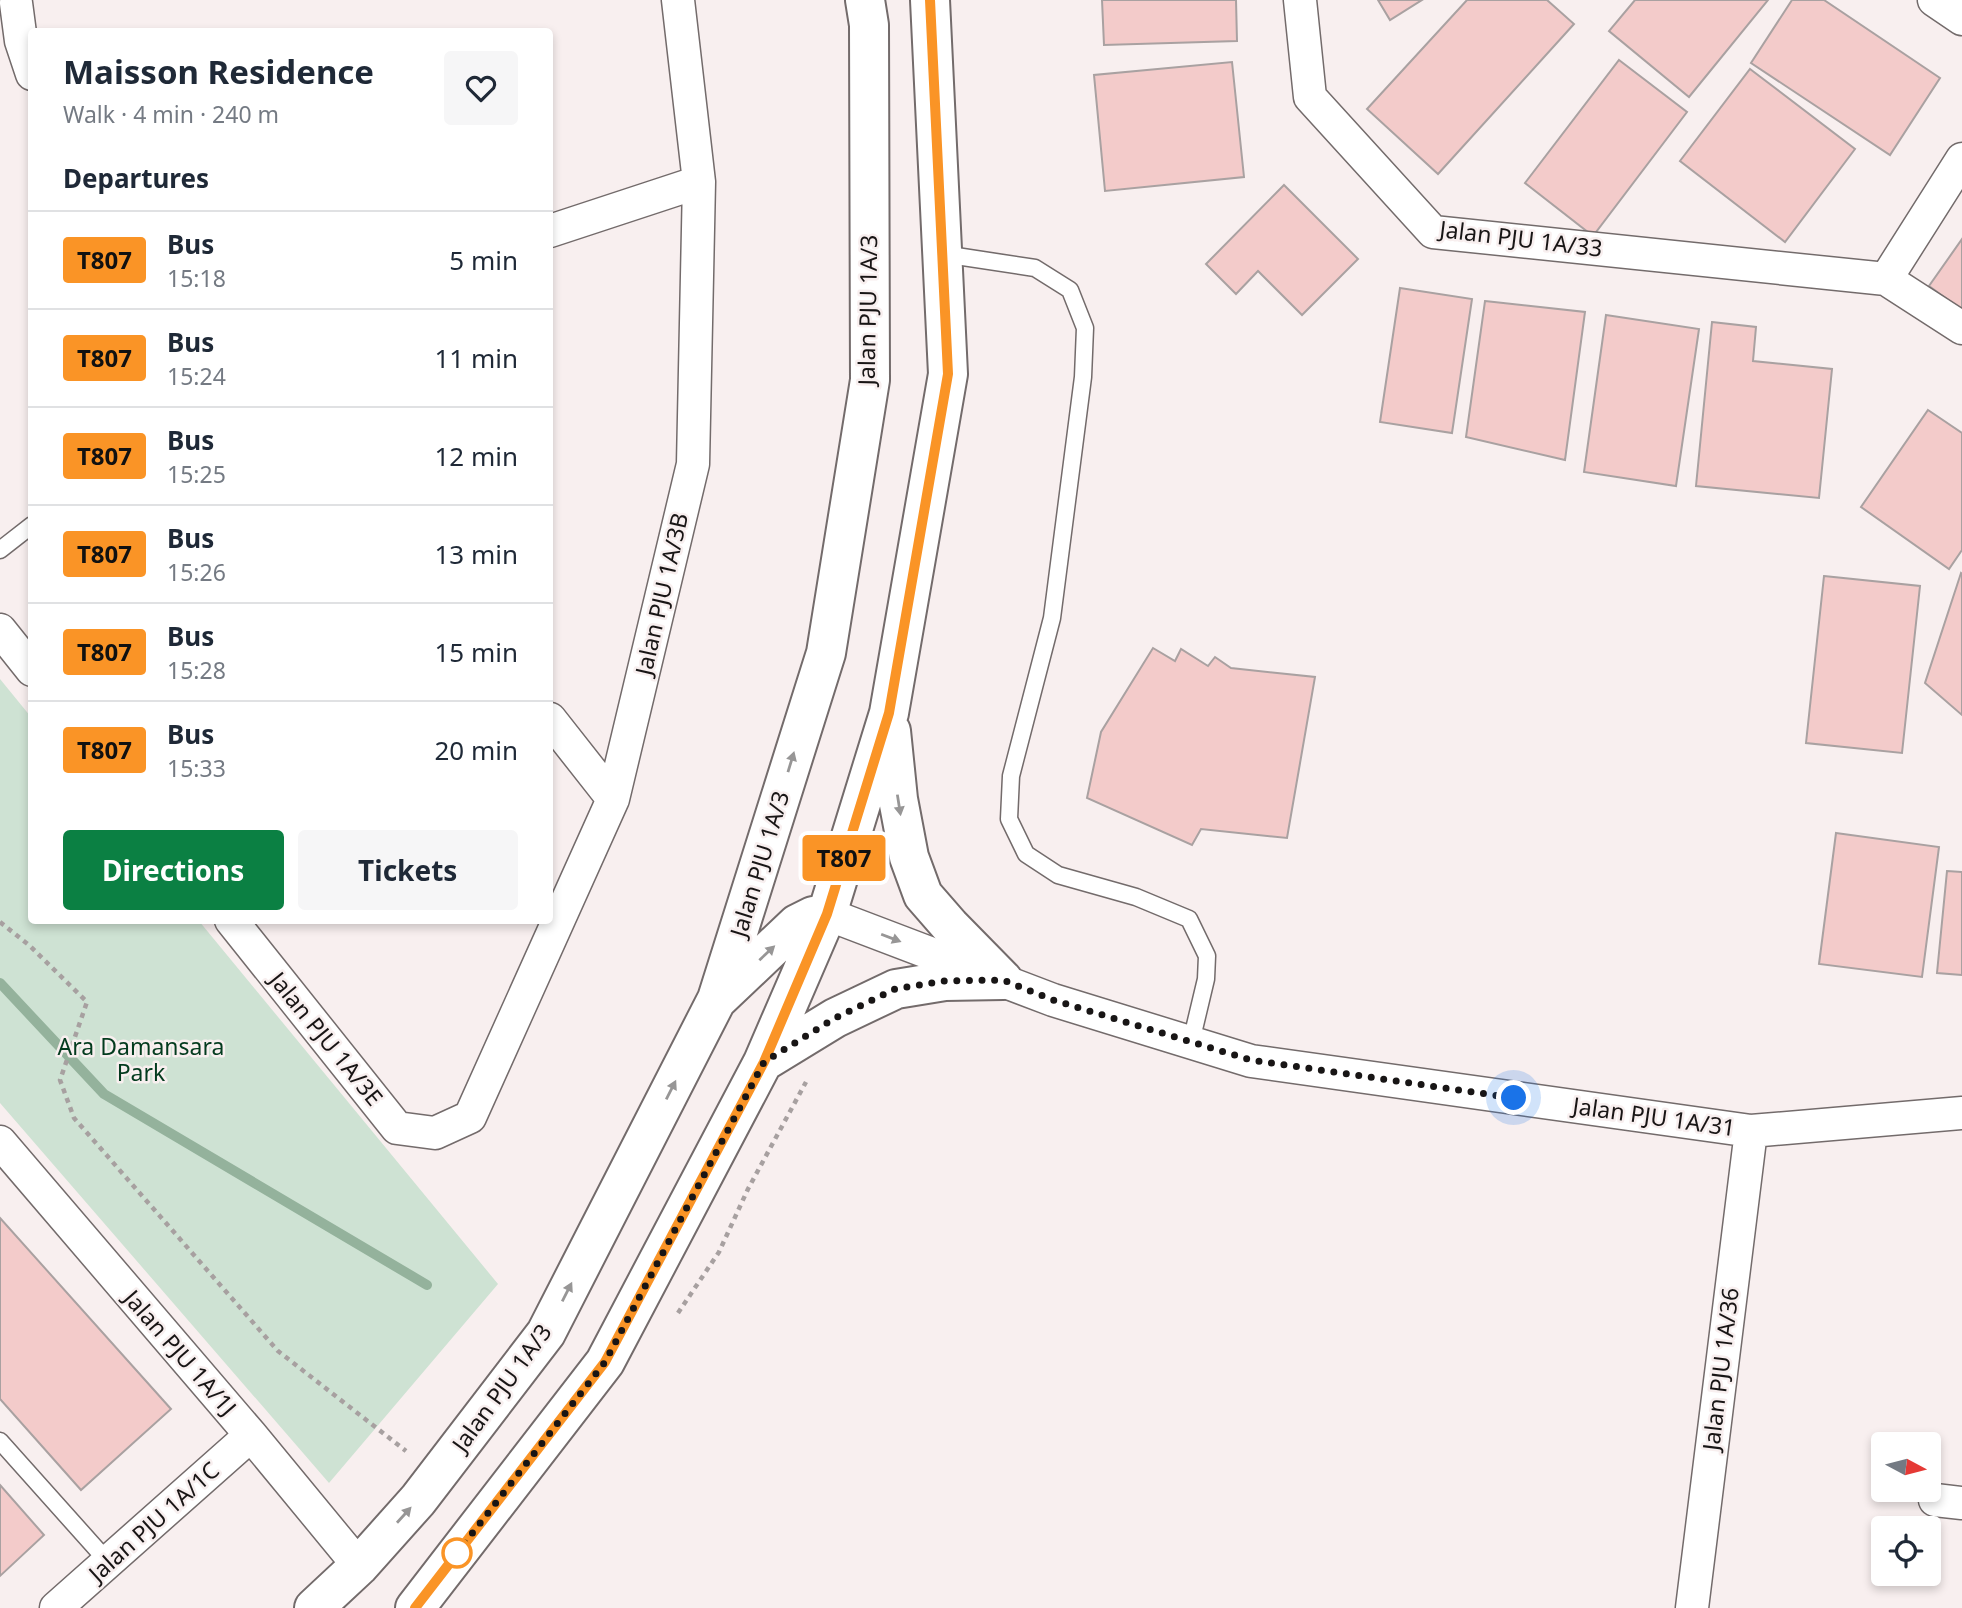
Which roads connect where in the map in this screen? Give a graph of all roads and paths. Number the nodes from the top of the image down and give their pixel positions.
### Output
1 (678, 0) edge
2 (864, 0) edge
3 (930, 0) edge
4 (1300, 0) edge
5 (1934, 0) edge
6 (14, 4) edge
7 (1962, 19) edge
8 (28, 63) edge
9 (1962, 159) edge
10 (699, 182) junction
11 (553, 230) edge
12 (943, 254) junction
13 (1886, 279) junction
14 (1962, 328) edge
15 (28, 528) edge
16 (0, 550) edge
17 (0, 630) edge
18 (28, 665) edge
19 (889, 713) junction
20 (553, 723) edge
21 (613, 799) junction
22 (827, 914) junction
23 (0, 922) edge
24 (234, 924) edge
25 (1003, 980) junction
26 (717, 999) junction
27 (1191, 1042) junction
28 (764, 1062) junction
29 (1962, 1113) edge
30 (1751, 1131) junction
31 (435, 1133) joint
32 (0, 1142) edge
33 (251, 1435) junction
34 (0, 1441) edge
35 (437, 1475) junction
36 (109, 1563) junction
37 (359, 1566) junction
38 (56, 1608) edge
39 (314, 1608) edge
40 (415, 1608) edge
41 (1692, 1608) edge

1 - 10 street, Jalan PJU 1A/3B
26 -> 2 street, Jalan PJU 1A/3
3 - 12 street
4 - 13 street, Jalan PJU 1A/33
5 - 7 street
6 - 8 street
9 - 13 street
10 - 11 street
10 - 21 street, Jalan PJU 1A/3B
12 - 19 street
12 - 27 lane
13 - 14 street, Jalan PJU 1A/33
15 - 16 lane
17 - 18 street
19 - 22 street
19 -> 25 street
20 - 21 street
21 - 31 street, Jalan PJU 1A/3B
22 -> 25 street, Jalan PJU 1A/31
26 -> 22 street
22 - 28 street
23 - 35 path
24 - 31 street, Jalan PJU 1A/3E
25 - 27 street, Jalan PJU 1A/31
25 - 28 street
35 -> 26 street, Jalan PJU 1A/3
27 - 30 street, Jalan PJU 1A/31
28 - 40 street
29 - 30 street, Jalan PJU 1A/31
30 - 41 street, Jalan PJU 1A/36
32 - 33 street, Jalan PJU 1A/1J
33 - 36 street, Jalan PJU 1A/1C
33 - 37 street, Jalan PJU 1A/1J
34 - 36 lane
37 -> 35 street, Jalan PJU 1A/3
36 - 38 street, Jalan PJU 1A/1C
37 - 39 street, Jalan PJU 1A/3

